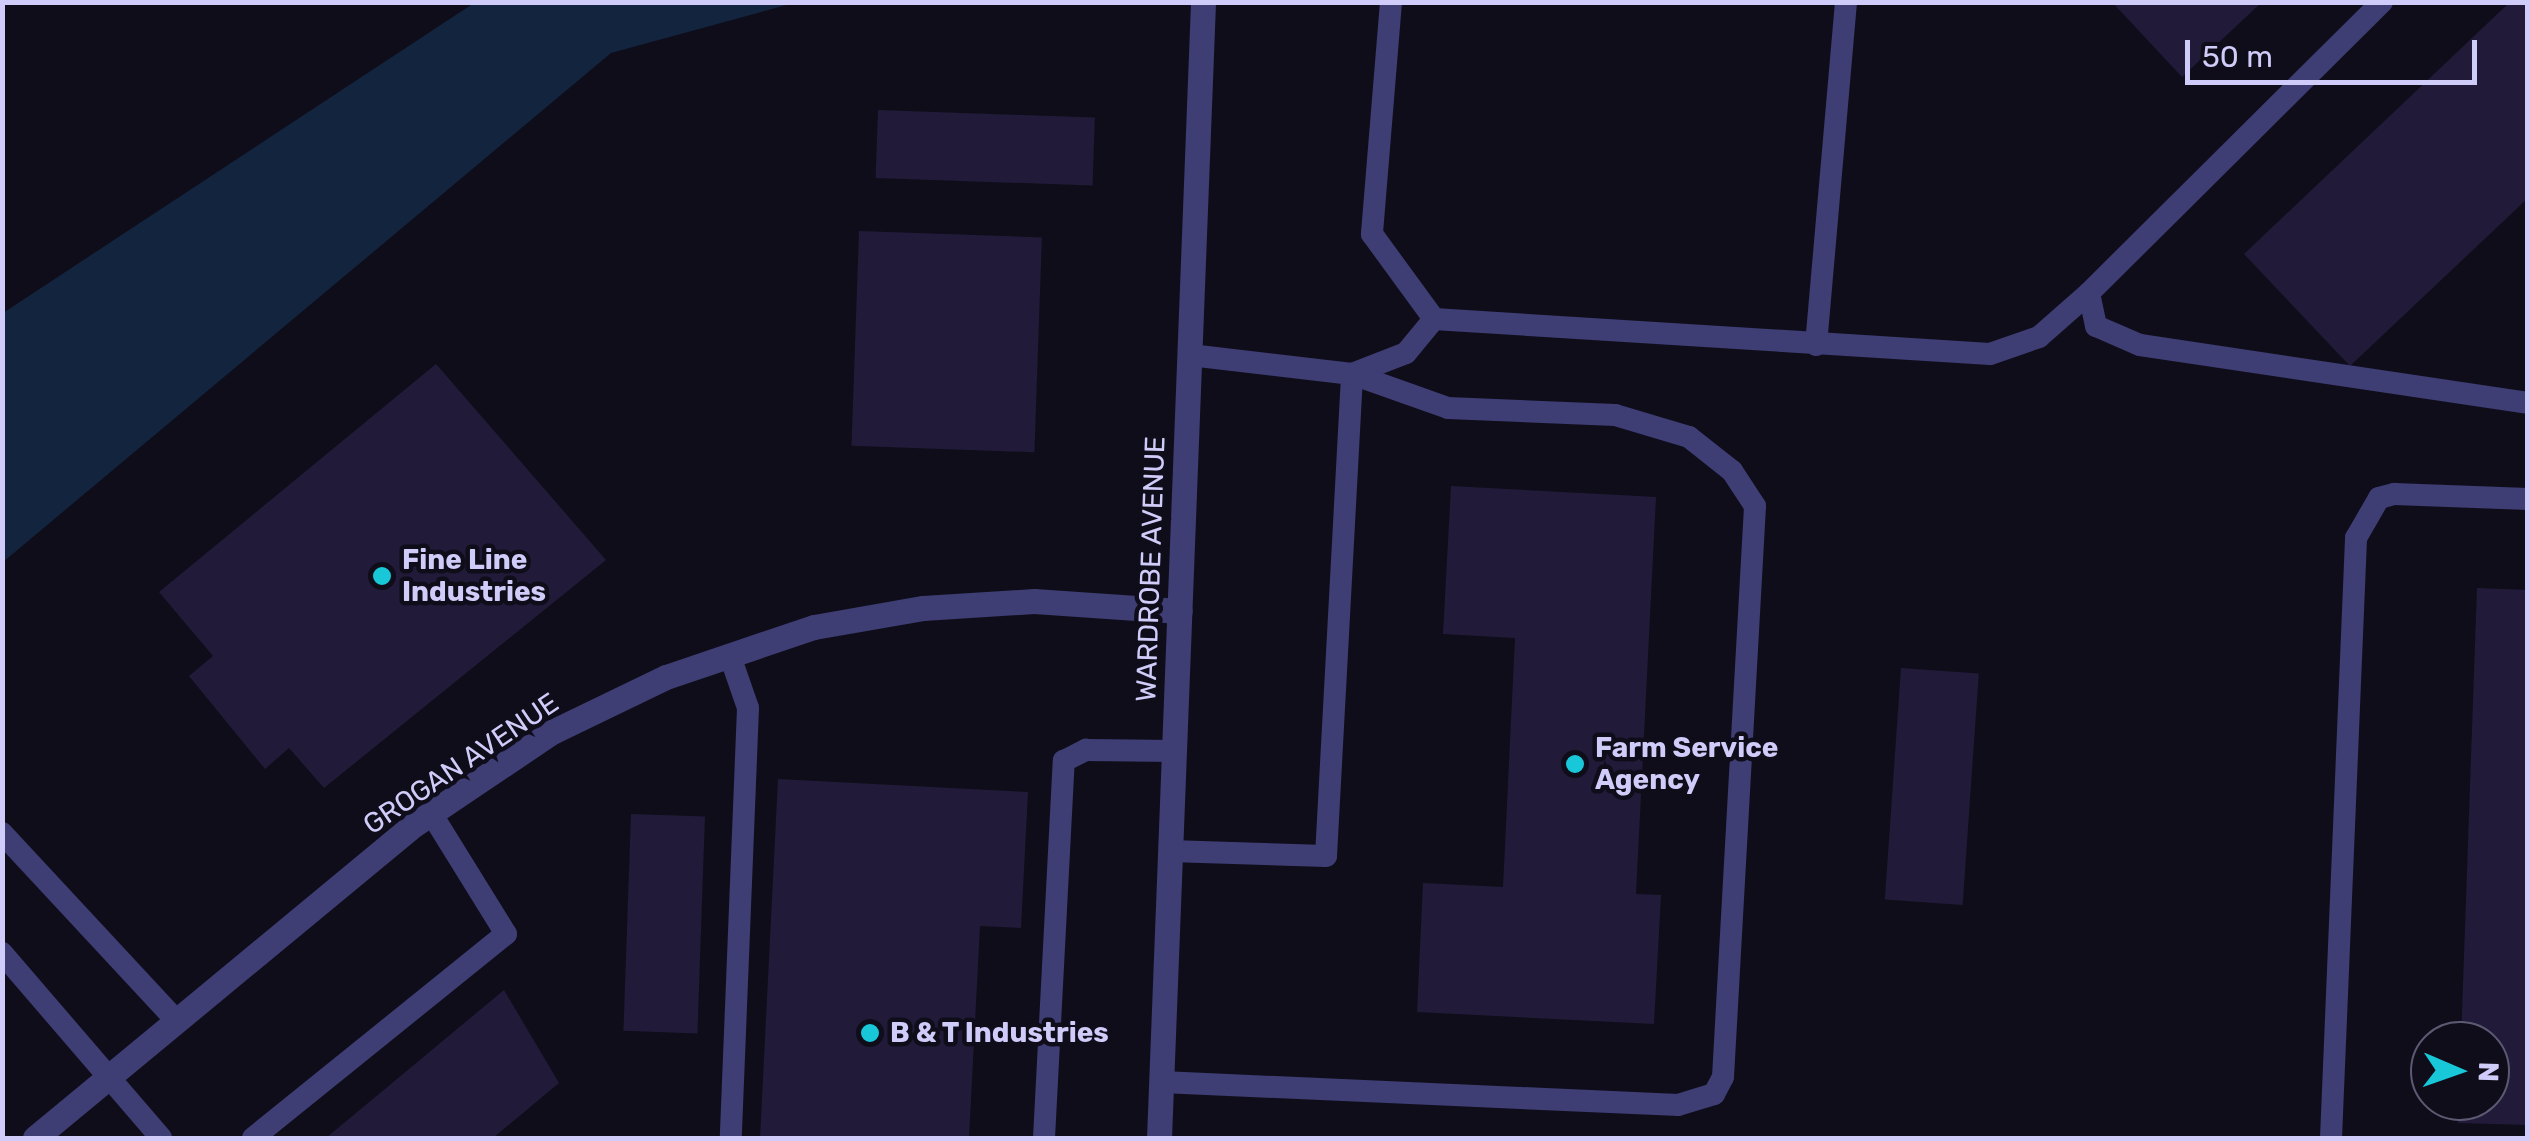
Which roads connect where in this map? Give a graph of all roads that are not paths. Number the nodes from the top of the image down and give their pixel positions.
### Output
1 (1203, 2) edge
2 (1391, 2) edge
3 (1846, 2) edge
4 (2382, 2) edge
5 (2090, 293) junction
6 (1434, 319) junction
7 (1816, 344) junction
8 (1190, 355) junction
9 (1352, 374) junction
10 (2528, 402) edge
11 (2528, 498) edge
12 (1180, 611) junction
13 (730, 656) junction
14 (1174, 750) junction
15 (431, 814) junction
16 (2, 833) edge
17 (1170, 851) junction
18 (2, 953) edge
19 (177, 1021) junction
20 (106, 1080) junction
21 (1162, 1082) junction
22 (35, 1138) edge
23 (161, 1138) edge
24 (253, 1138) edge
25 (731, 1138) edge
26 (1044, 1138) edge
27 (1159, 1138) edge
28 (2331, 1138) edge

1 - 8 street, WARDROBE AVENUE
2 - 6 lane
3 - 7 lane
4 - 5 lane
5 - 7 lane
5 - 10 lane
6 - 7 lane
6 - 9 lane
8 - 9 lane
8 - 12 street, WARDROBE AVENUE
9 - 17 lane
9 - 21 lane
11 - 28 lane
12 - 13 street, GROGAN AVENUE
12 - 14 street, WARDROBE AVENUE
13 - 15 street, GROGAN AVENUE
13 - 25 lane
14 - 17 street, WARDROBE AVENUE
14 - 26 lane
15 - 19 street, GROGAN AVENUE
15 - 24 lane
16 - 19 lane
17 - 21 street, WARDROBE AVENUE
18 - 20 lane
19 - 20 street, GROGAN AVENUE
20 - 22 street, GROGAN AVENUE
20 - 23 lane
21 - 27 street, WARDROBE AVENUE

